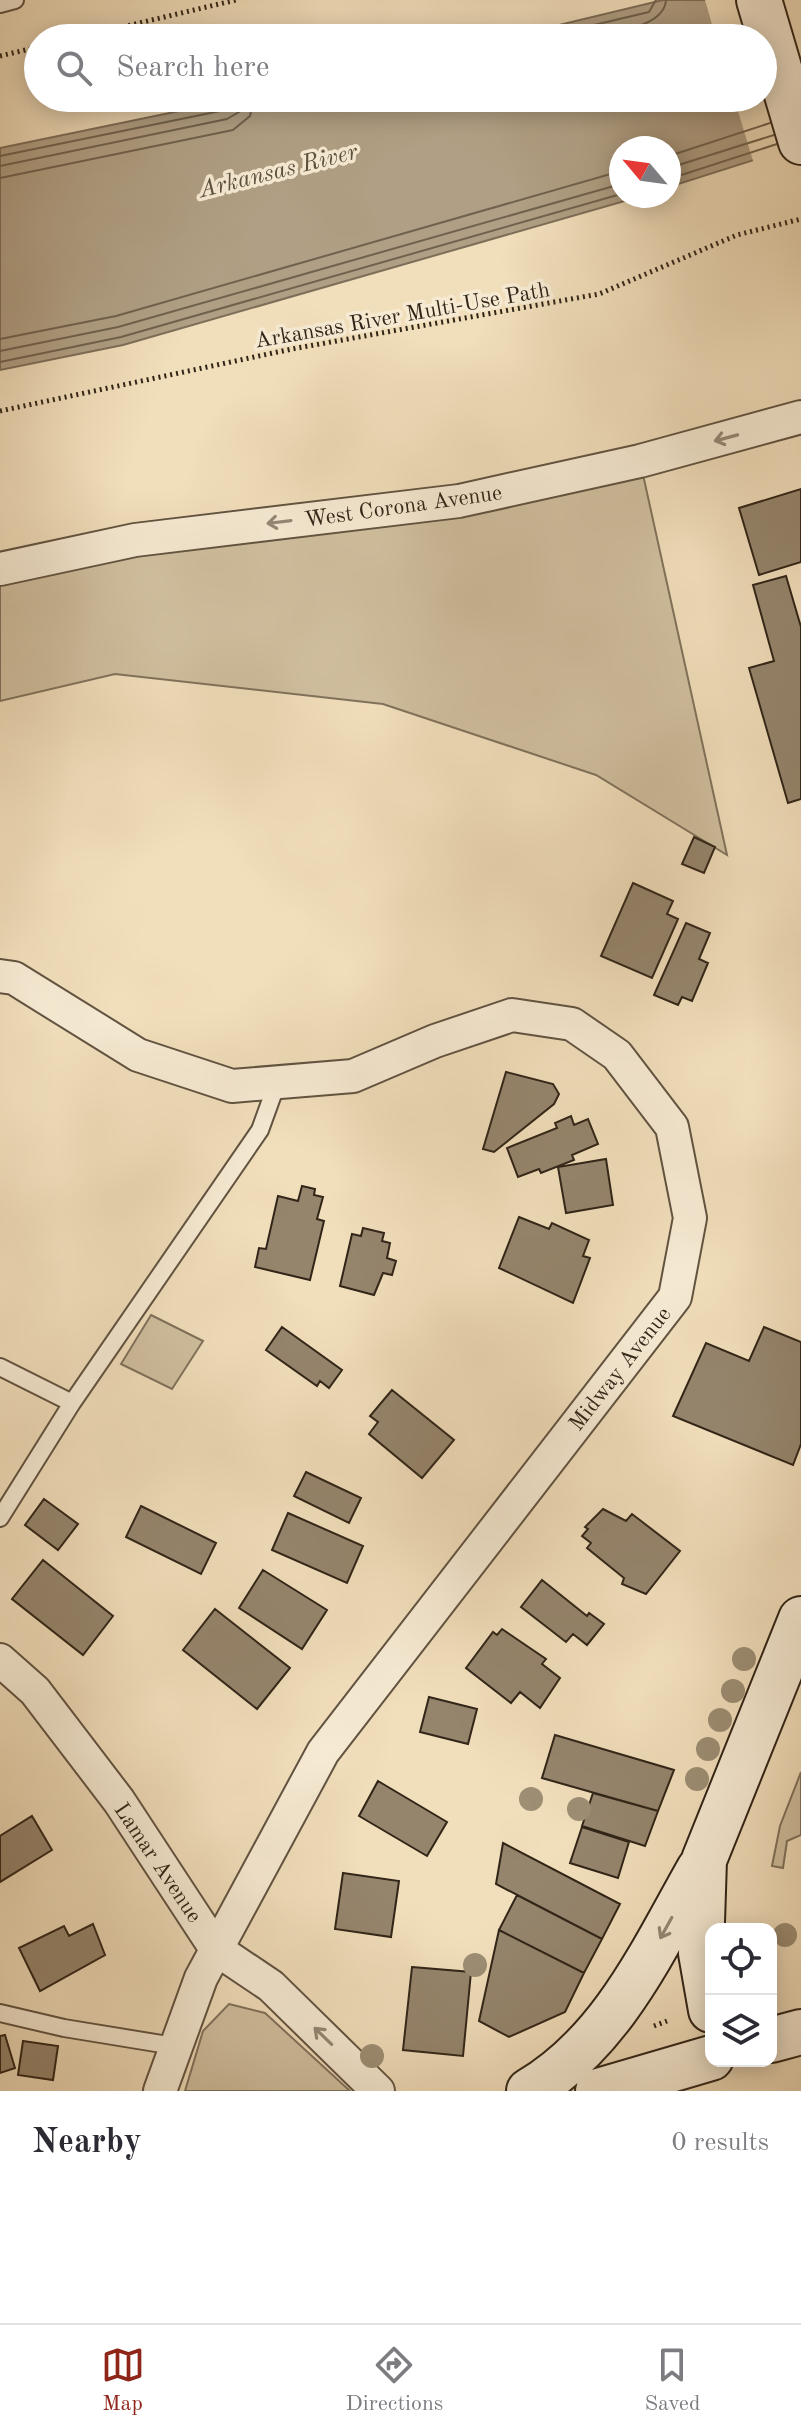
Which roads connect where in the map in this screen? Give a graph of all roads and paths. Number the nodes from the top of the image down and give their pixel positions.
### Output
1 (15, 0) edge
2 (236, 0) edge
3 (759, 0) edge
4 (0, 4) edge
5 (135, 24) edge
6 (766, 24) edge
7 (24, 50) edge
8 (0, 56) edge
9 (777, 61) edge
10 (801, 142) edge
11 (801, 219) edge
12 (0, 411) edge
13 (801, 417) edge
14 (0, 569) edge
15 (0, 976) edge
16 (277, 1083) junction
17 (0, 1367) edge
18 (72, 1403) junction
19 (0, 1518) edge
20 (801, 1619) edge
21 (0, 1660) edge
22 (704, 1860) junction
23 (216, 1949) junction
24 (708, 1995) edge
25 (0, 2013) edge
26 (801, 2032) edge
27 (777, 2038) edge
28 (174, 2046) junction
29 (705, 2060) edge
30 (721, 2067) edge
31 (160, 2091) edge
32 (378, 2091) edge
33 (529, 2091) edge
34 (598, 2091) edge
35 (727, 2091) edge

1 - 4 lane
2 - 5 path
3 - 6 street
7 - 8 path
9 - 10 street
11 - 12 path, Arkansas River Multi-Use Path
13 -> 14 street, West Corona Avenue
15 - 16 street, Midway Avenue
16 - 18 lane
16 - 23 street, Midway Avenue
17 - 18 lane
18 - 19 lane
20 - 22 street
21 - 23 street, Lamar Avenue
22 - 24 street
22 -> 33 street
23 - 28 street
32 -> 23 street
25 - 28 lane
26 - 27 street
28 - 31 street
29 - 34 street
30 - 35 street

